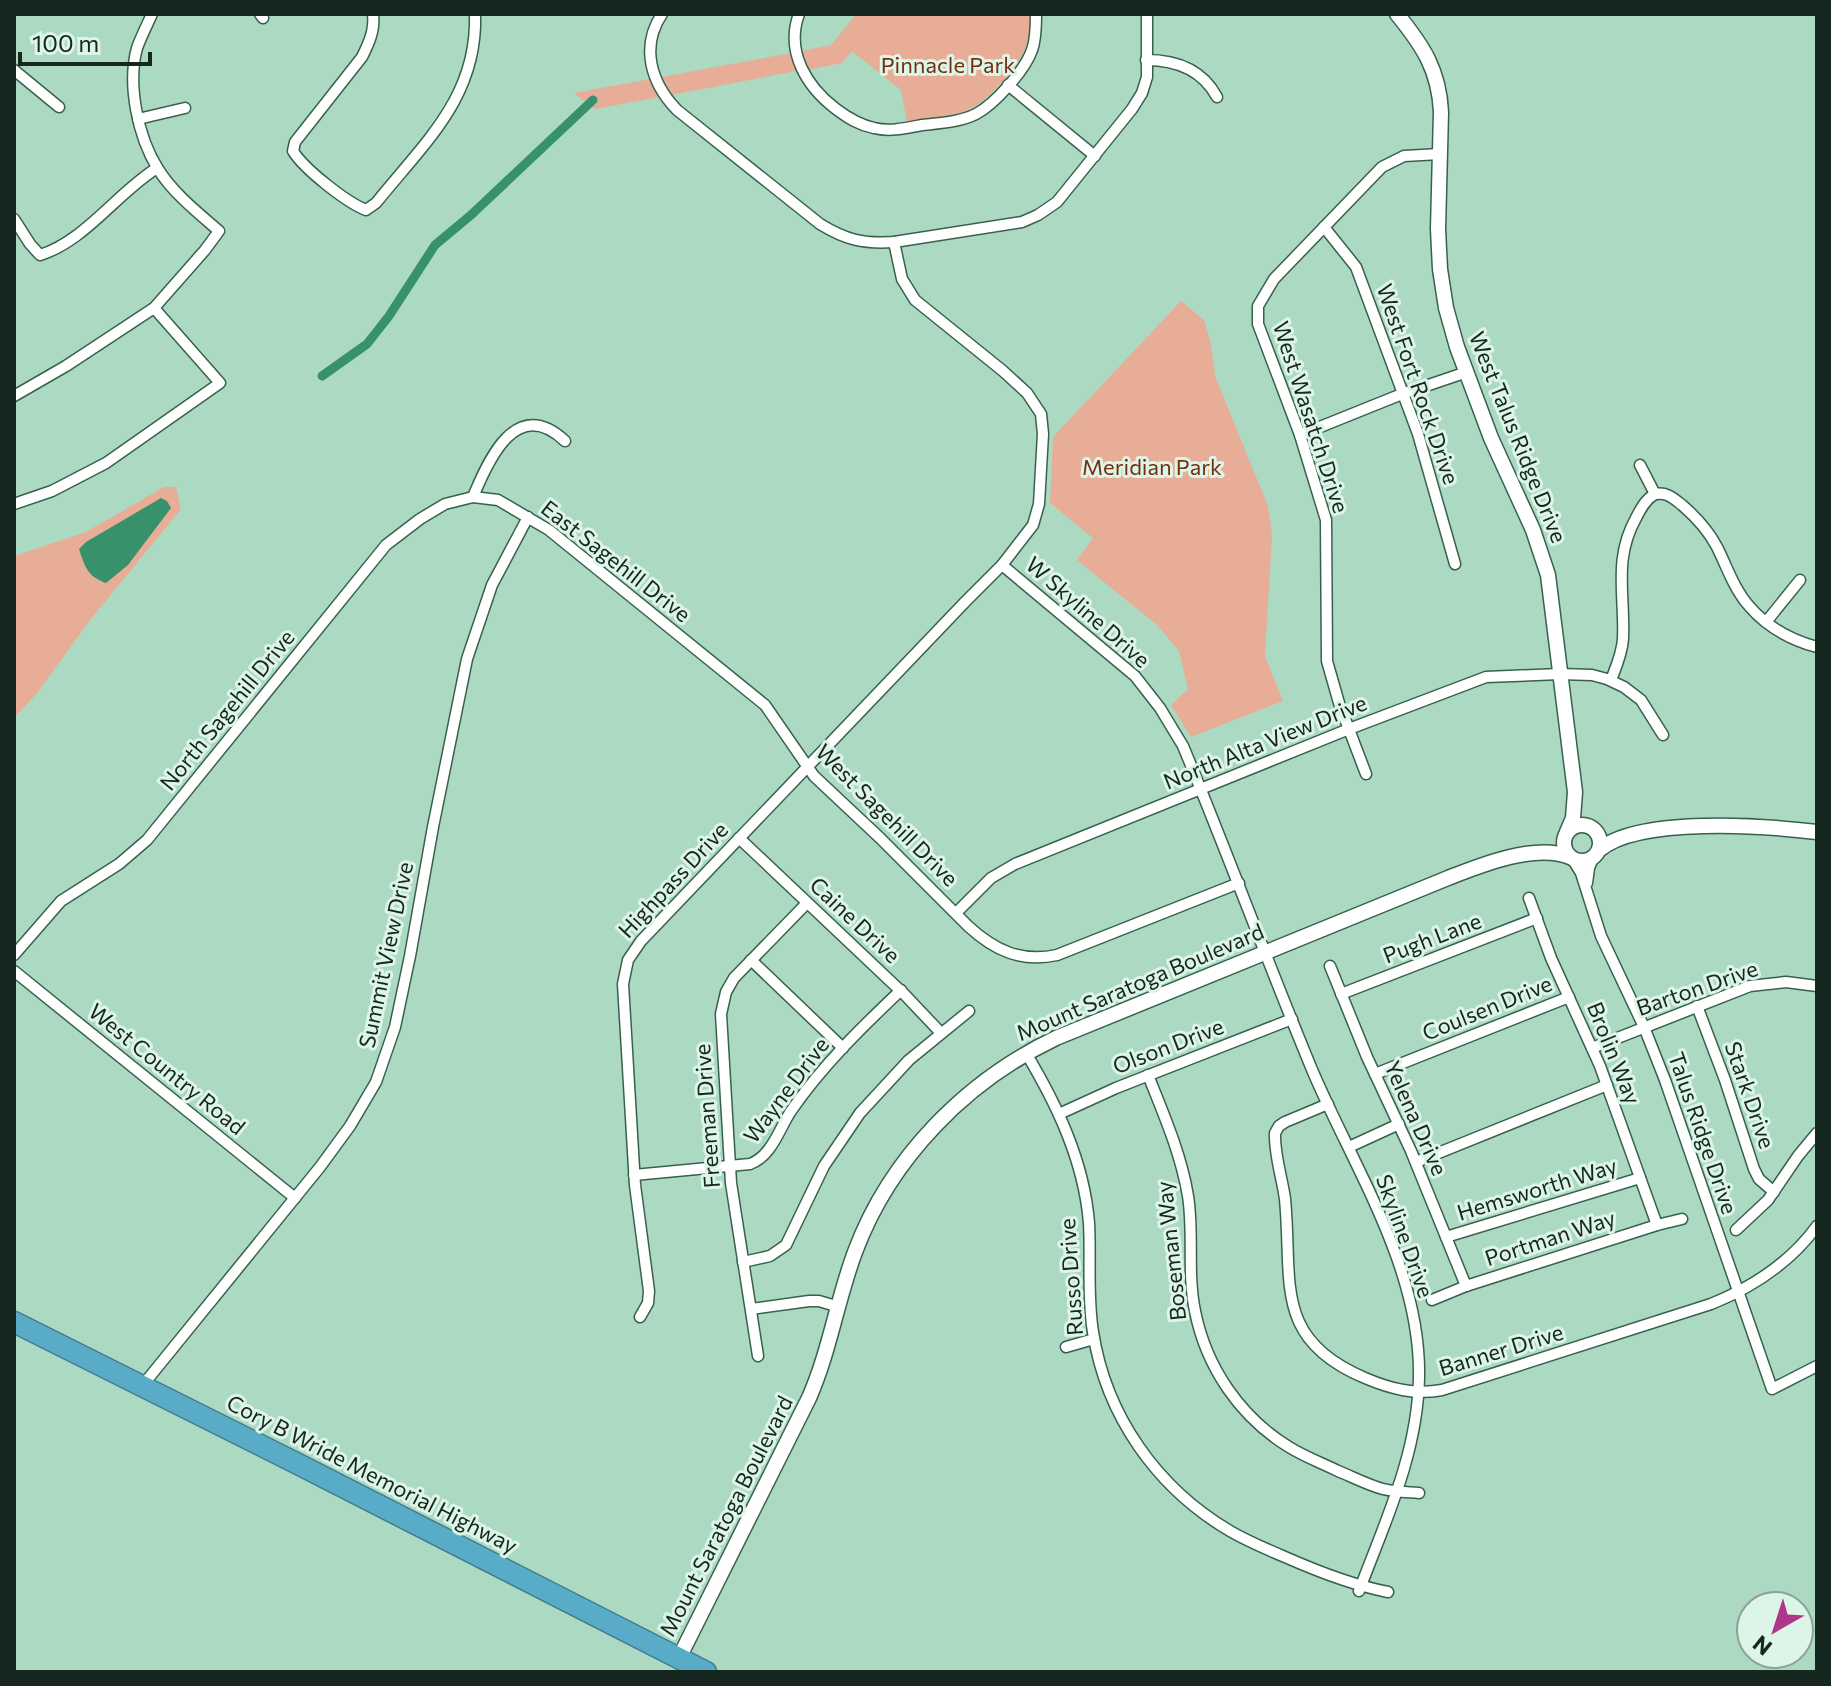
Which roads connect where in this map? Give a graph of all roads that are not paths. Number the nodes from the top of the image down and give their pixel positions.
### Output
1 (152, 14) edge
2 (475, 14) edge
3 (662, 14) edge
4 (799, 14) edge
5 (1036, 14) edge
6 (1147, 14) edge
7 (1397, 14) edge
8 (374, 19) edge
9 (1146, 60) junction
10 (14, 70) edge
11 (1008, 85) junction
12 (1217, 97) dead end
13 (59, 107) dead end
14 (185, 108) dead end
15 (138, 119) junction
16 (1440, 154) junction
17 (1095, 156) junction
18 (157, 168) junction
19 (14, 219) edge
20 (1324, 227) junction
21 (894, 242) junction
22 (154, 308) junction
23 (1467, 372) junction
24 (1402, 394) junction
25 (14, 396) edge
26 (1300, 435) junction
27 (565, 441) dead end
28 (1640, 465) dead end
29 (1655, 494) junction
30 (473, 497) junction
31 (14, 504) edge
32 (528, 517) junction
33 (1455, 564) dead end
34 (1002, 565) junction
35 (1800, 580) dead end
36 (1766, 622) junction
37 (1817, 647) edge
38 (727, 673) joint
39 (1560, 674) junction
40 (1611, 680) junction
41 (1349, 729) junction
42 (1663, 735) dead end
43 (807, 767) junction
44 (1366, 774) dead end
45 (1201, 789) junction
46 (1575, 792) junction
47 (1592, 829) junction
48 (1817, 832) edge
49 (1566, 834) junction
50 (1632, 834) junction
51 (739, 838) junction
52 (1532, 853) junction
53 (1596, 854) junction
54 (1572, 858) junction
55 (1239, 883) junction
56 (1587, 893) junction
57 (1529, 898) dead end
58 (807, 903) junction
59 (956, 913) junction
60 (1537, 918) junction
61 (1266, 952) junction
62 (14, 955) edge
63 (751, 960) junction
64 (1330, 966) dead end
65 (14, 971) edge
66 (1817, 986) edge
67 (901, 990) junction
68 (1341, 994) junction
69 (1569, 997) junction
70 (1697, 1006) junction
71 (969, 1011) dead end
72 (1292, 1019) junction
73 (1644, 1027) junction
74 (941, 1033) junction
75 (843, 1048) junction
76 (1592, 1048) junction
77 (1026, 1053) junction
78 (1375, 1074) junction
79 (1148, 1075) junction
80 (1607, 1085) junction
81 (1328, 1104) junction
82 (1059, 1114) junction
83 (1399, 1124) junction
84 (1817, 1133) edge
85 (1349, 1147) junction
86 (1416, 1162) junction
87 (729, 1166) junction
88 (634, 1175) junction
89 (1640, 1178) junction
90 (1774, 1192) junction
91 (295, 1198) junction
92 (1682, 1219) dead end
93 (1657, 1225) junction
94 (1817, 1226) edge
95 (1736, 1230) dead end
96 (1446, 1237) junction
97 (743, 1262) junction
98 (1466, 1286) junction
99 (1739, 1292) junction
100 (1432, 1300) dead end
101 (839, 1307) junction
102 (751, 1309) junction
103 (640, 1317) dead end
104 (14, 1322) edge
105 (1094, 1339) junction
106 (1066, 1347) dead end
107 (758, 1356) dead end
108 (1817, 1366) edge
109 (143, 1385) junction
110 (1418, 1392) junction
111 (1396, 1491) junction
112 (1419, 1493) dead end
113 (1360, 1589) junction
114 (1388, 1592) dead end
115 (679, 1658) junction
116 (706, 1672) edge

1 - 15 street
2 - 8 street
3 - 21 street
4 - 11 street
5 - 11 street
6 - 9 street
7 - 16 street, West Talus Ridge Drive
9 - 12 street
9 - 17 street
10 - 13 street
11 - 17 street
14 - 15 street
15 - 18 street
16 - 20 street
16 - 23 street, West Talus Ridge Drive
17 - 21 street
18 - 19 street
18 - 22 street
20 - 24 street, West Fort Rock Drive
20 - 26 street, West Wasatch Drive
21 - 34 street, Highpass Drive
22 - 25 street
22 - 31 street
23 - 24 street
23 - 39 street, West Talus Ridge Drive
24 - 26 street
24 - 33 street, West Fort Rock Drive
26 - 41 street, West Wasatch Drive
27 - 30 street
28 - 29 street
29 - 36 street
29 - 40 street
30 - 32 street, East Sagehill Drive
30 - 62 street, North Sagehill Drive
32 - 38 street, East Sagehill Drive
32 - 91 street, Summit View Drive
34 - 43 street, Highpass Drive
34 - 45 street, W Skyline Drive
35 - 36 street
36 - 37 street
38 - 43 street, West Sagehill Drive
39 - 40 street, North Alta View Drive
39 - 41 street, North Alta View Drive
39 - 46 street, West Talus Ridge Drive
40 - 42 street
41 - 44 street, West Wasatch Drive
41 - 45 street, North Alta View Drive
43 - 51 street, Highpass Drive
43 - 59 street, West Sagehill Drive
45 - 55 street, W Skyline Drive
45 - 59 street, North Alta View Drive
46 - 47 street, West Talus Ridge Drive
46 - 49 street, West Talus Ridge Drive
47 - 49 street
47 - 50 street
47 - 53 street
48 - 50 street
49 - 52 street, Mount Saratoga Boulevard
49 - 54 street
50 - 53 street
51 - 58 street, Caine Drive
51 - 88 street, Highpass Drive
52 - 54 street, Mount Saratoga Boulevard
52 - 61 street, Mount Saratoga Boulevard
53 - 54 street
53 - 56 street, Talus Ridge Drive
54 - 56 street, Talus Ridge Drive
55 - 59 street
55 - 61 street, W Skyline Drive
56 - 73 street, Talus Ridge Drive
57 - 60 street, Brolin Way
58 - 63 street, Freeman Drive
58 - 67 street, Caine Drive
60 - 68 street, Pugh Lane
60 - 69 street, Brolin Way
61 - 72 street, Skyline Drive
61 - 77 street, Mount Saratoga Boulevard
63 - 75 street
63 - 87 street, Freeman Drive
64 - 68 street, Yelena Drive
65 - 91 street, West Country Road
66 - 70 street, Barton Drive
67 - 74 street, Caine Drive
67 - 75 street, Wayne Drive
68 - 78 street, Yelena Drive
69 - 76 street, Brolin Way
69 - 78 street, Coulsen Drive
70 - 73 street, Barton Drive
70 - 90 street, Stark Drive
71 - 74 street
72 - 79 street, Olson Drive
72 - 81 street, Skyline Drive
73 - 76 street, Barton Drive
73 - 99 street, Talus Ridge Drive
74 - 97 street
75 - 87 street, Wayne Drive
76 - 80 street, Brolin Way
77 - 82 street, Russo Drive
77 - 101 street, Mount Saratoga Boulevard
78 - 83 street, Yelena Drive
79 - 82 street, Olson Drive
79 - 111 street, Boseman Way
80 - 86 street
80 - 89 street, Brolin Way
81 - 85 street, Skyline Drive
81 - 110 street, Banner Drive
82 - 105 street, Russo Drive
83 - 85 street
83 - 86 street, Yelena Drive
84 - 90 street
85 - 110 street, Skyline Drive
86 - 96 street, Yelena Drive
87 - 88 street, Wayne Drive
87 - 97 street, Freeman Drive
88 - 103 street, Highpass Drive
89 - 93 street, Brolin Way
89 - 96 street, Hemsworth Way
90 - 95 street
91 - 109 street, Summit View Drive
92 - 93 street, Portman Way
93 - 98 street, Portman Way
94 - 99 street, Banner Drive
96 - 98 street, Yelena Drive
97 - 102 street, Freeman Drive
98 - 100 street, Portman Way
99 - 108 street, Talus Ridge Drive
99 - 110 street, Banner Drive
101 - 102 street
101 - 115 street, Mount Saratoga Boulevard
102 - 107 street, Freeman Drive
104 - 109 highway, Cory B Wride Memorial Highway
105 - 106 street
105 - 113 street, Russo Drive
109 - 115 highway, Cory B Wride Memorial Highway
110 - 111 street, Skyline Drive
111 - 112 street, Boseman Way
111 - 113 street, Skyline Drive
113 - 114 street, Russo Drive
115 - 116 highway, Cory B Wride Memorial Highway

